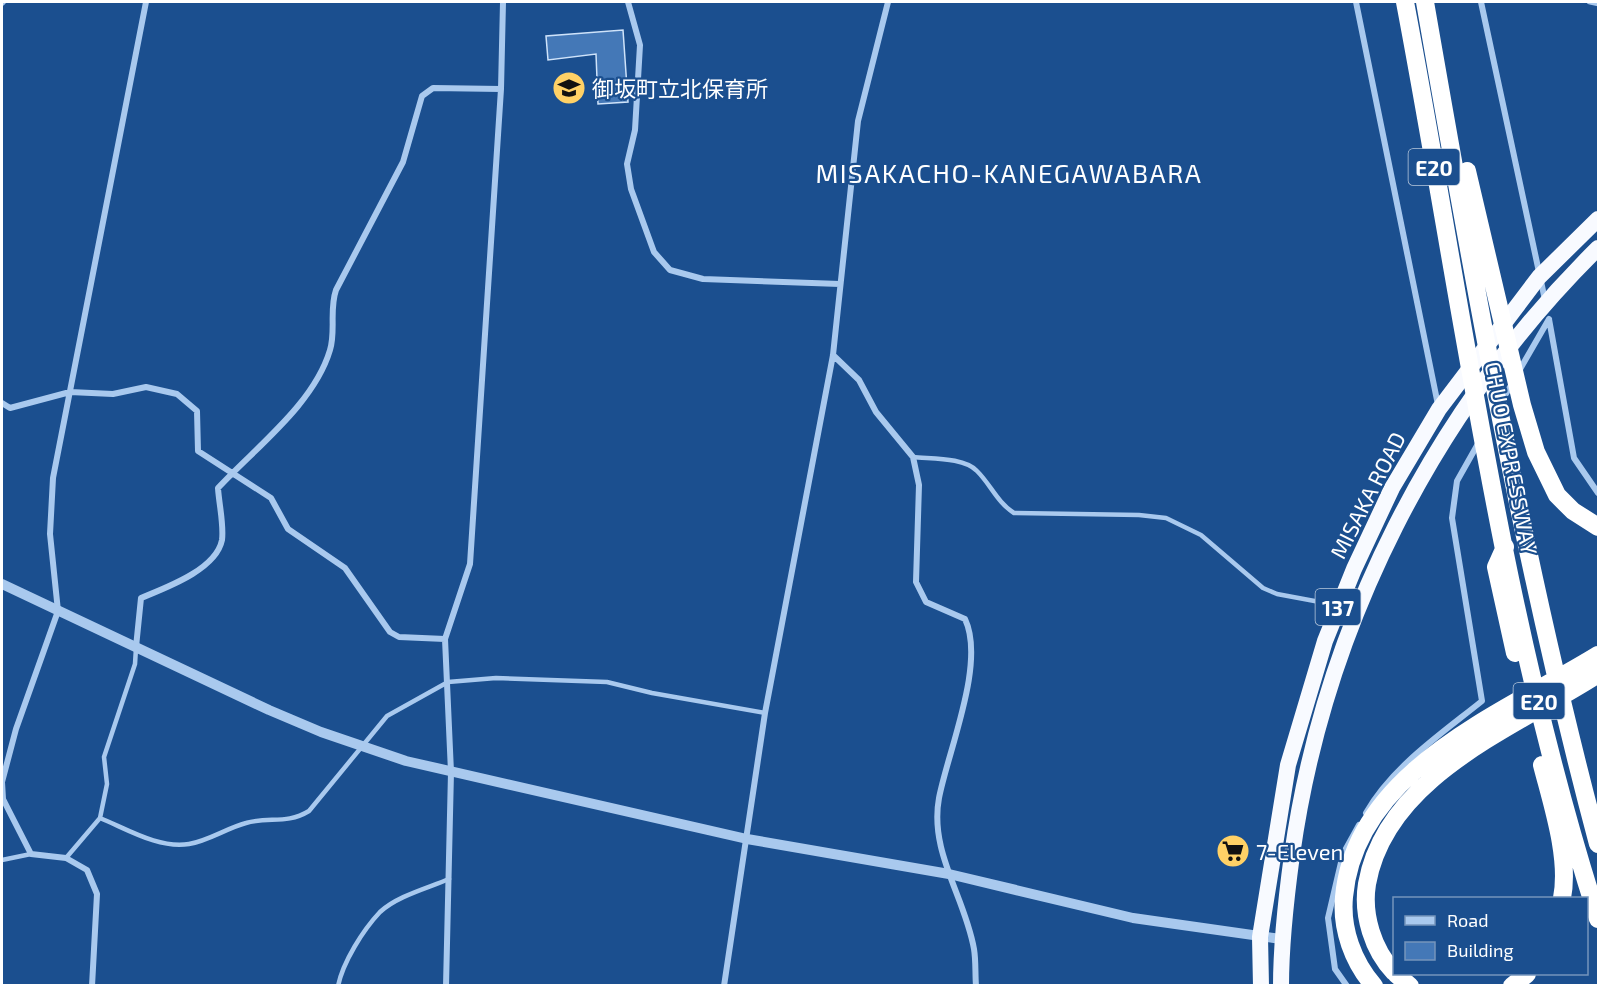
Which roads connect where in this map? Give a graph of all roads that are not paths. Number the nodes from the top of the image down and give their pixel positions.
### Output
1 (146, 2) edge
2 (503, 2) edge
3 (628, 2) edge
4 (888, 2) edge
5 (1356, 2) edge
6 (1405, 2) edge
7 (1425, 2) edge
8 (1481, 2) edge
9 (1589, 2) edge
10 (1599, 4) edge
11 (501, 88) junction
12 (1449, 142) junction
13 (1599, 219) edge
14 (1599, 248) edge
15 (1539, 277) junction
16 (840, 284) junction
17 (1545, 302) junction
18 (1548, 319) junction
19 (833, 355) junction
20 (70, 392) junction
21 (2, 403) edge
22 (1439, 409) junction
23 (914, 457) junction
24 (232, 473) junction
25 (1599, 493) edge
26 (1599, 527) edge
27 (2, 584) edge
28 (1339, 606) junction
29 (58, 611) junction
30 (445, 639) junction
31 (136, 648) junction
32 (1599, 655) edge
33 (1599, 674) edge
34 (448, 682) junction
35 (765, 713) junction
36 (360, 746) junction
37 (1544, 752) junction
38 (451, 772) junction
39 (100, 818) junction
40 (747, 839) junction
41 (1599, 844) edge
42 (31, 854) junction
43 (66, 858) junction
44 (2, 860) edge
45 (948, 874) junction
46 (449, 879) junction
47 (1562, 897) edge
48 (1599, 919) edge
49 (1260, 936) junction
50 (1281, 939) junction
51 (1393, 971) edge
52 (1397, 975) edge
53 (1526, 975) edge
54 (92, 986) edge
55 (338, 986) edge
56 (446, 986) edge
57 (724, 986) edge
58 (976, 986) edge
59 (1261, 986) edge
60 (1281, 986) edge
61 (1347, 986) edge
62 (1374, 986) edge
63 (1410, 986) edge
64 (1512, 986) edge

1 - 20 street
2 - 11 street
3 - 16 street
4 - 16 street
5 - 22 street
6 - 37 highway, CHUO EXPRESSWAY / E20
7 - 12 highway, CHUO EXPRESSWAY / E20
8 - 15 street
9 - 10 lane
11 - 24 street
11 - 30 street
12 - 26 highway
12 - 41 highway, CHUO EXPRESSWAY / E20
13 - 15 highway, MISAKA ROAD / 137
14 - 17 highway, MISAKA ROAD / 137
15 - 17 street
15 - 22 highway, MISAKA ROAD / 137
16 - 19 street
17 - 18 street
17 - 50 highway, MISAKA ROAD / 137
18 - 25 street
18 - 61 street
19 - 23 street
19 - 35 street
20 - 21 street
20 - 24 street
20 - 29 street
22 - 28 highway, MISAKA ROAD / 137
23 - 28 lane
23 - 45 street
24 - 30 street
24 - 31 street
27 - 29 street
28 - 49 highway, MISAKA ROAD / 137
29 - 31 street
29 - 42 street
30 - 34 street
31 - 36 street
31 - 39 lane
32 - 62 highway
33 - 51 highway
34 - 35 lane
34 - 36 lane
34 - 38 street
35 - 40 street
36 - 38 street
36 - 39 lane
37 - 47 highway
37 - 48 highway, E20
38 - 40 street
38 - 46 street
39 - 43 lane
40 - 45 street
40 - 57 street
42 - 43 street
42 - 44 lane
43 - 54 street
45 - 49 street
45 - 58 street
46 - 55 lane
46 - 56 street
49 - 50 street
49 - 59 highway, MISAKA ROAD / 137
50 - 60 highway, MISAKA ROAD / 137
52 - 63 highway
53 - 64 highway

